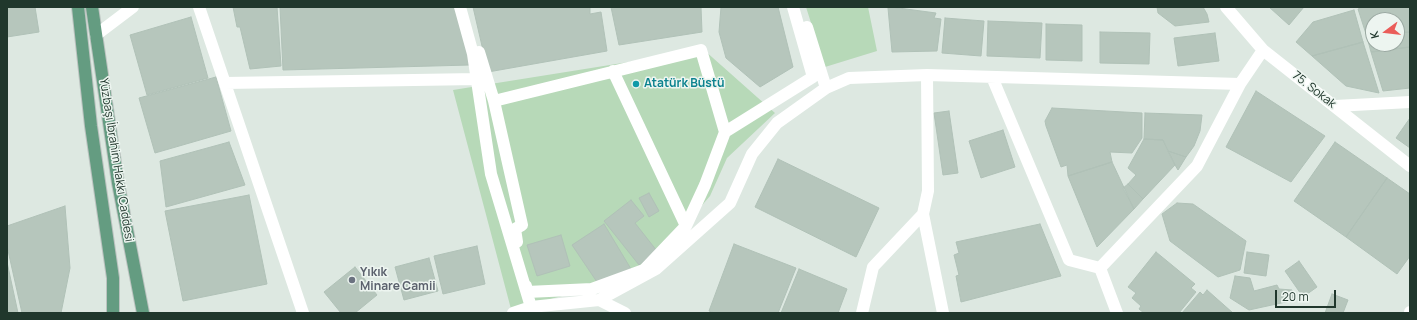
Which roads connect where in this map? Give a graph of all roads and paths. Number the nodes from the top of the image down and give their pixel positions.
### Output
1 (78, 7) edge
2 (92, 7) edge
3 (133, 7) edge
4 (199, 7) edge
5 (460, 7) edge
6 (465, 7) edge
7 (793, 7) edge
8 (800, 7) edge
9 (1226, 7) edge
10 (96, 35) junction
11 (1263, 50) junction
12 (613, 71) junction
13 (927, 75) junction
14 (992, 77) junction
15 (477, 79) junction
16 (225, 83) junction
17 (1240, 84) junction
18 (826, 88) junction
19 (494, 102) junction
20 (1410, 102) edge
21 (1335, 106) junction
22 (725, 132) junction
23 (1410, 166) edge
24 (923, 214) junction
25 (686, 226) junction
26 (1100, 268) junction
27 (527, 292) junction
28 (599, 300) junction
29 (531, 307) junction
30 (113, 313) edge
31 (143, 313) edge
32 (303, 313) edge
33 (513, 313) edge
34 (625, 313) edge
35 (862, 313) edge
36 (943, 313) edge
37 (1117, 313) edge

1 - 30 main road, Yüzbaşı İbrahim Hakkı Caddesi
2 - 10 main road, Yüzbaşı İbrahim Hakkı Caddesi
3 - 10 street
4 - 16 street
5 - 15 street
6 - 19 street
7 - 22 street
8 - 18 street
9 - 11 street, 75. Sokak
10 - 31 main road, Yüzbaşı İbrahim Hakkı Caddesi
11 - 17 street
11 - 21 street, 75. Sokak
12 - 19 street
12 - 22 street
12 - 25 street
13 - 14 street
13 - 18 street
13 - 24 street
14 - 17 street
14 - 26 street
15 - 16 street
15 - 27 street
16 - 32 street
17 - 26 street
18 - 28 street
19 - 27 street
20 - 21 street
21 - 23 street, 75. Sokak
22 - 25 street
24 - 35 street
24 - 36 street
25 - 27 street
26 - 37 street
27 - 29 street
28 - 29 street
28 - 34 street
29 - 33 street

